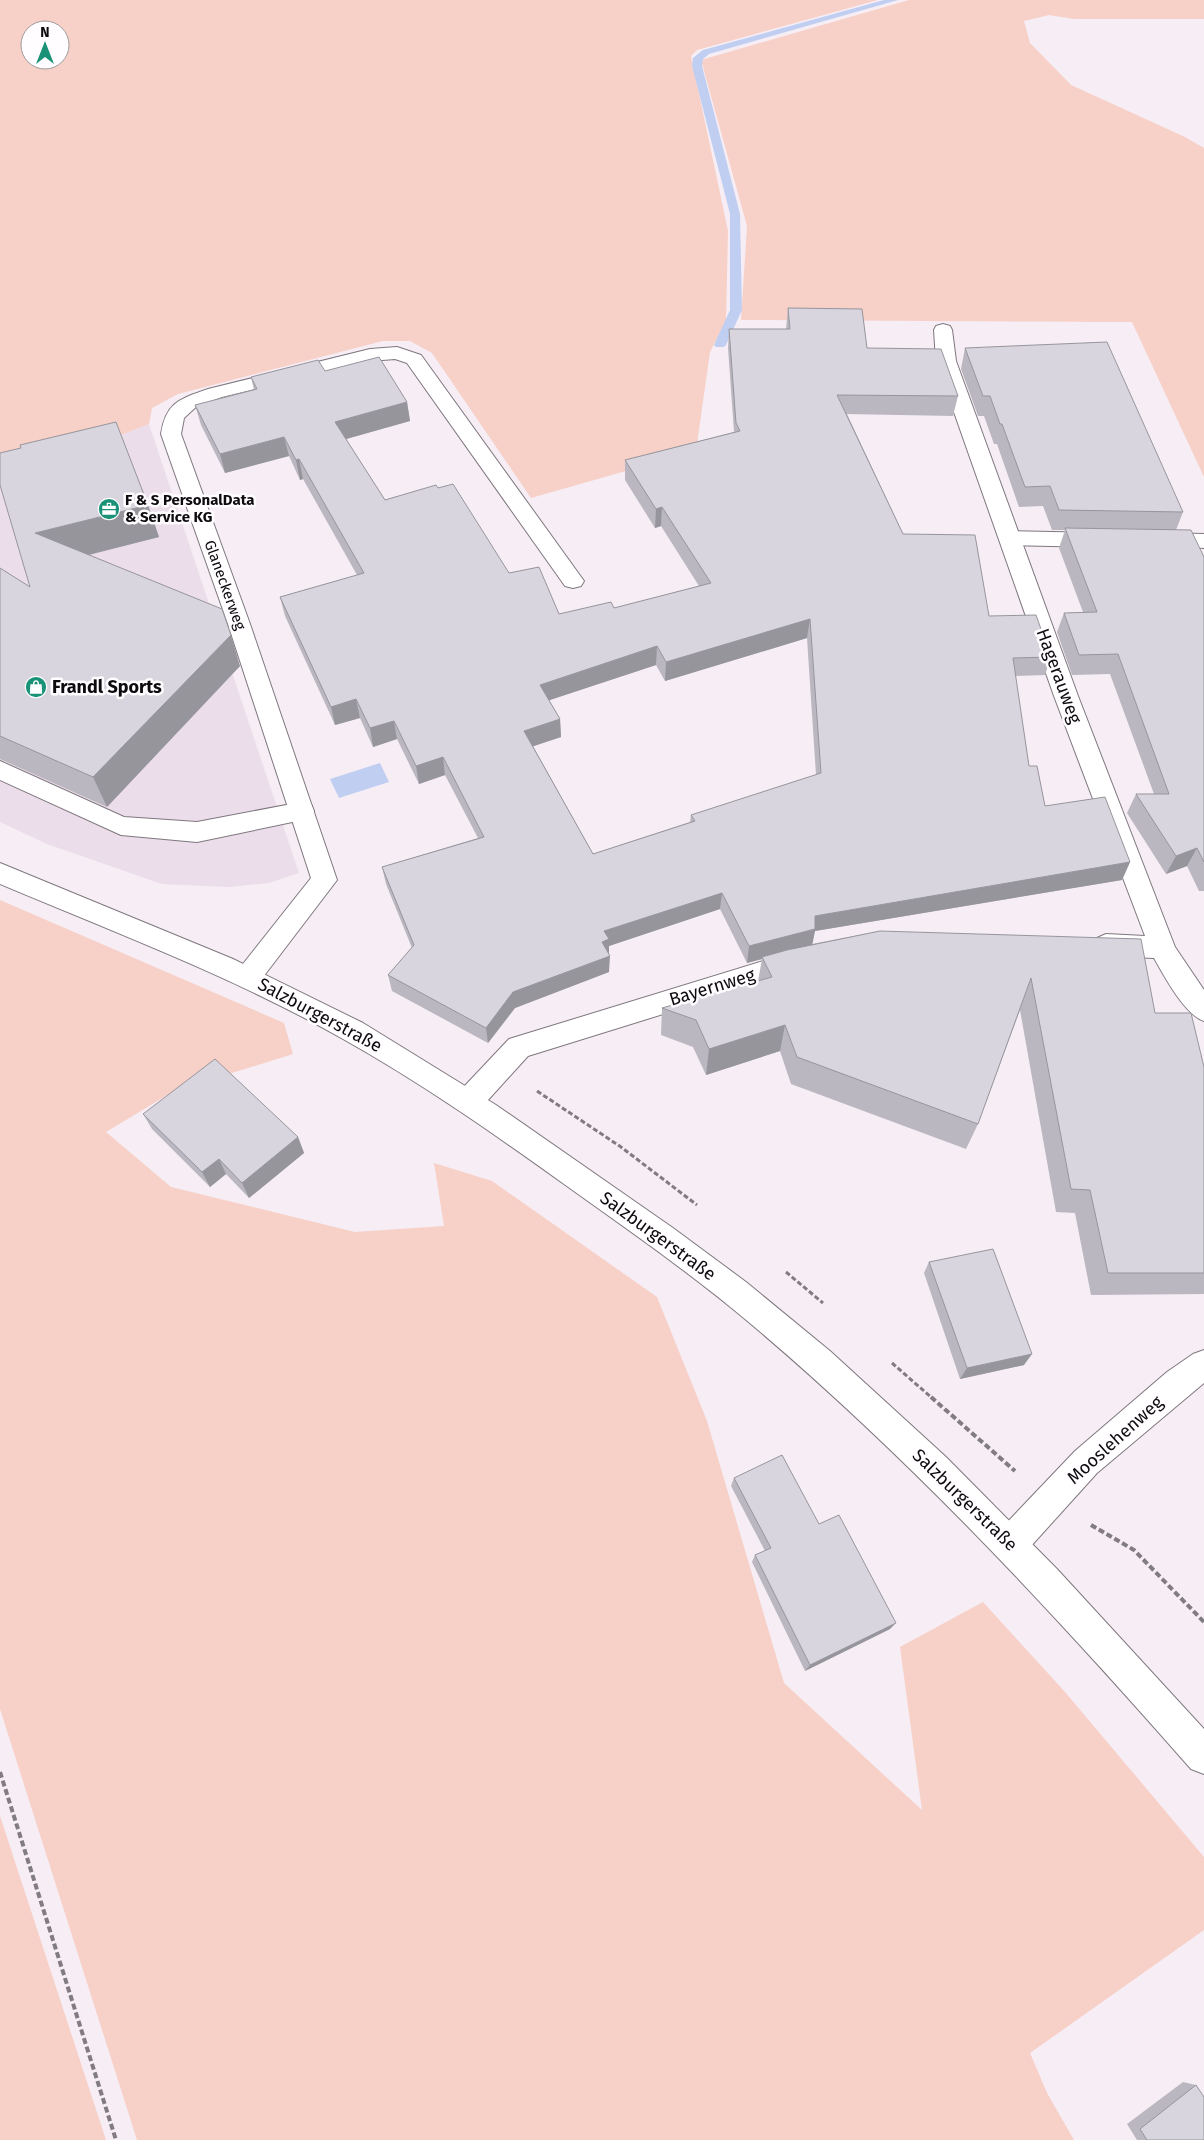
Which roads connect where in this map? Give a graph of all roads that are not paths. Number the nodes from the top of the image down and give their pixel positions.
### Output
1 (943, 330) dead end
2 (1010, 538) junction
3 (1116, 540) edge
4 (1146, 540) edge
5 (1204, 541) edge
6 (573, 581) dead end
7 (0, 770) edge
8 (302, 811) junction
9 (0, 872) edge
10 (1083, 943) edge
11 (1162, 948) junction
12 (818, 957) edge
13 (248, 977) junction
14 (1204, 1010) edge
15 (468, 1101) junction
16 (1204, 1365) edge
17 (1010, 1544) junction
18 (1204, 1756) edge

1 - 2 street, Hagerauweg
2 - 3 street
2 - 11 street, Hagerauweg
4 - 5 street
6 - 8 street, Glaneckerweg
7 - 8 street
8 - 13 street, Glaneckerweg
9 - 13 street, Salzburgerstraße
10 - 11 street
11 - 14 street, Hagerauweg
12 - 15 street, Bayernweg
13 - 15 street, Salzburgerstraße
15 - 17 street, Salzburgerstraße
16 - 17 street, Mooslehenweg
17 - 18 street, Salzburgerstraße

